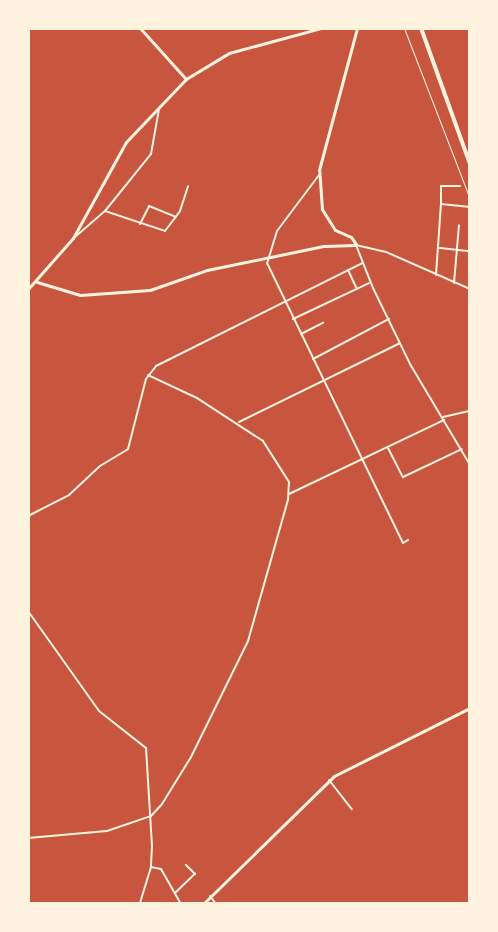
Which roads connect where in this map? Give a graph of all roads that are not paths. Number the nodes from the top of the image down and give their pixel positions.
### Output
1 (140, 28) edge
2 (321, 28) edge
3 (357, 28) edge
4 (404, 28) edge
5 (422, 28) edge
6 (186, 79) junction
7 (160, 106) junction
8 (470, 164) edge
9 (319, 176) junction
10 (188, 186) dead end
11 (460, 186) dead end
12 (470, 199) edge
13 (441, 204) junction
14 (468, 207) dead end
15 (105, 210) junction
16 (176, 217) junction
17 (140, 224) junction
18 (459, 225) dead end
19 (73, 238) junction
20 (356, 245) junction
21 (439, 248) junction
22 (457, 250) junction
23 (470, 251) edge
24 (267, 260) junction
25 (363, 263) junction
26 (348, 270) junction
27 (436, 275) junction
28 (28, 282) edge
29 (36, 282) junction
30 (370, 282) junction
31 (454, 283) junction
32 (28, 289) edge
33 (357, 289) junction
34 (470, 289) edge
35 (285, 301) junction
36 (293, 319) junction
37 (389, 319) junction
38 (323, 323) dead end
39 (301, 334) junction
40 (400, 343) junction
41 (313, 359) junction
42 (148, 375) junction
43 (324, 381) junction
44 (470, 411) edge
45 (443, 419) junction
46 (238, 423) junction
47 (388, 448) junction
48 (462, 448) junction
49 (363, 460) junction
50 (470, 465) edge
51 (290, 494) junction
52 (28, 516) edge
53 (408, 540) dead end
54 (28, 611) edge
55 (470, 708) edge
56 (329, 780) junction
57 (352, 809) dead end
58 (151, 816) junction
59 (28, 838) edge
60 (186, 865) dead end
61 (151, 867) junction
62 (175, 893) junction
63 (210, 896) junction
64 (140, 903) edge
65 (181, 903) edge
66 (203, 903) edge
67 (216, 903) edge

1 - 6 street
2 - 6 street
3 - 9 street
4 - 12 lane
5 - 8 highway
6 - 7 street
7 - 15 street
7 - 19 street
9 - 20 street
9 - 24 street
10 - 16 street
11 - 13 street
13 - 14 street
13 - 21 street
15 - 17 street
15 - 19 street
16 - 17 street
16 - 17 street
18 - 22 street
19 - 29 street
20 - 24 street
20 - 25 street
20 - 27 street
21 - 22 street
21 - 27 street
22 - 23 street
22 - 31 street
24 - 29 street
24 - 35 street
25 - 26 street
25 - 30 street
26 - 33 street
26 - 35 street
27 - 31 street
28 - 29 street
29 - 32 street
30 - 33 street
30 - 37 street
31 - 34 street
33 - 36 street
35 - 36 street
35 - 42 street
36 - 39 street
37 - 40 street
37 - 41 street
38 - 39 street
39 - 41 street
40 - 43 street
40 - 45 street
41 - 43 street
42 - 46 street
42 - 52 street
43 - 46 street
43 - 49 street
44 - 45 street
45 - 47 street
45 - 48 street
46 - 51 street
47 - 48 street
47 - 49 street
48 - 50 street
49 - 51 street
49 - 53 street
51 - 58 street
54 - 58 street
55 - 56 street
56 - 57 street
56 - 63 street
58 - 59 street
58 - 61 street
60 - 62 street
61 - 62 street
61 - 64 street
62 - 65 street
63 - 66 street
63 - 67 street

